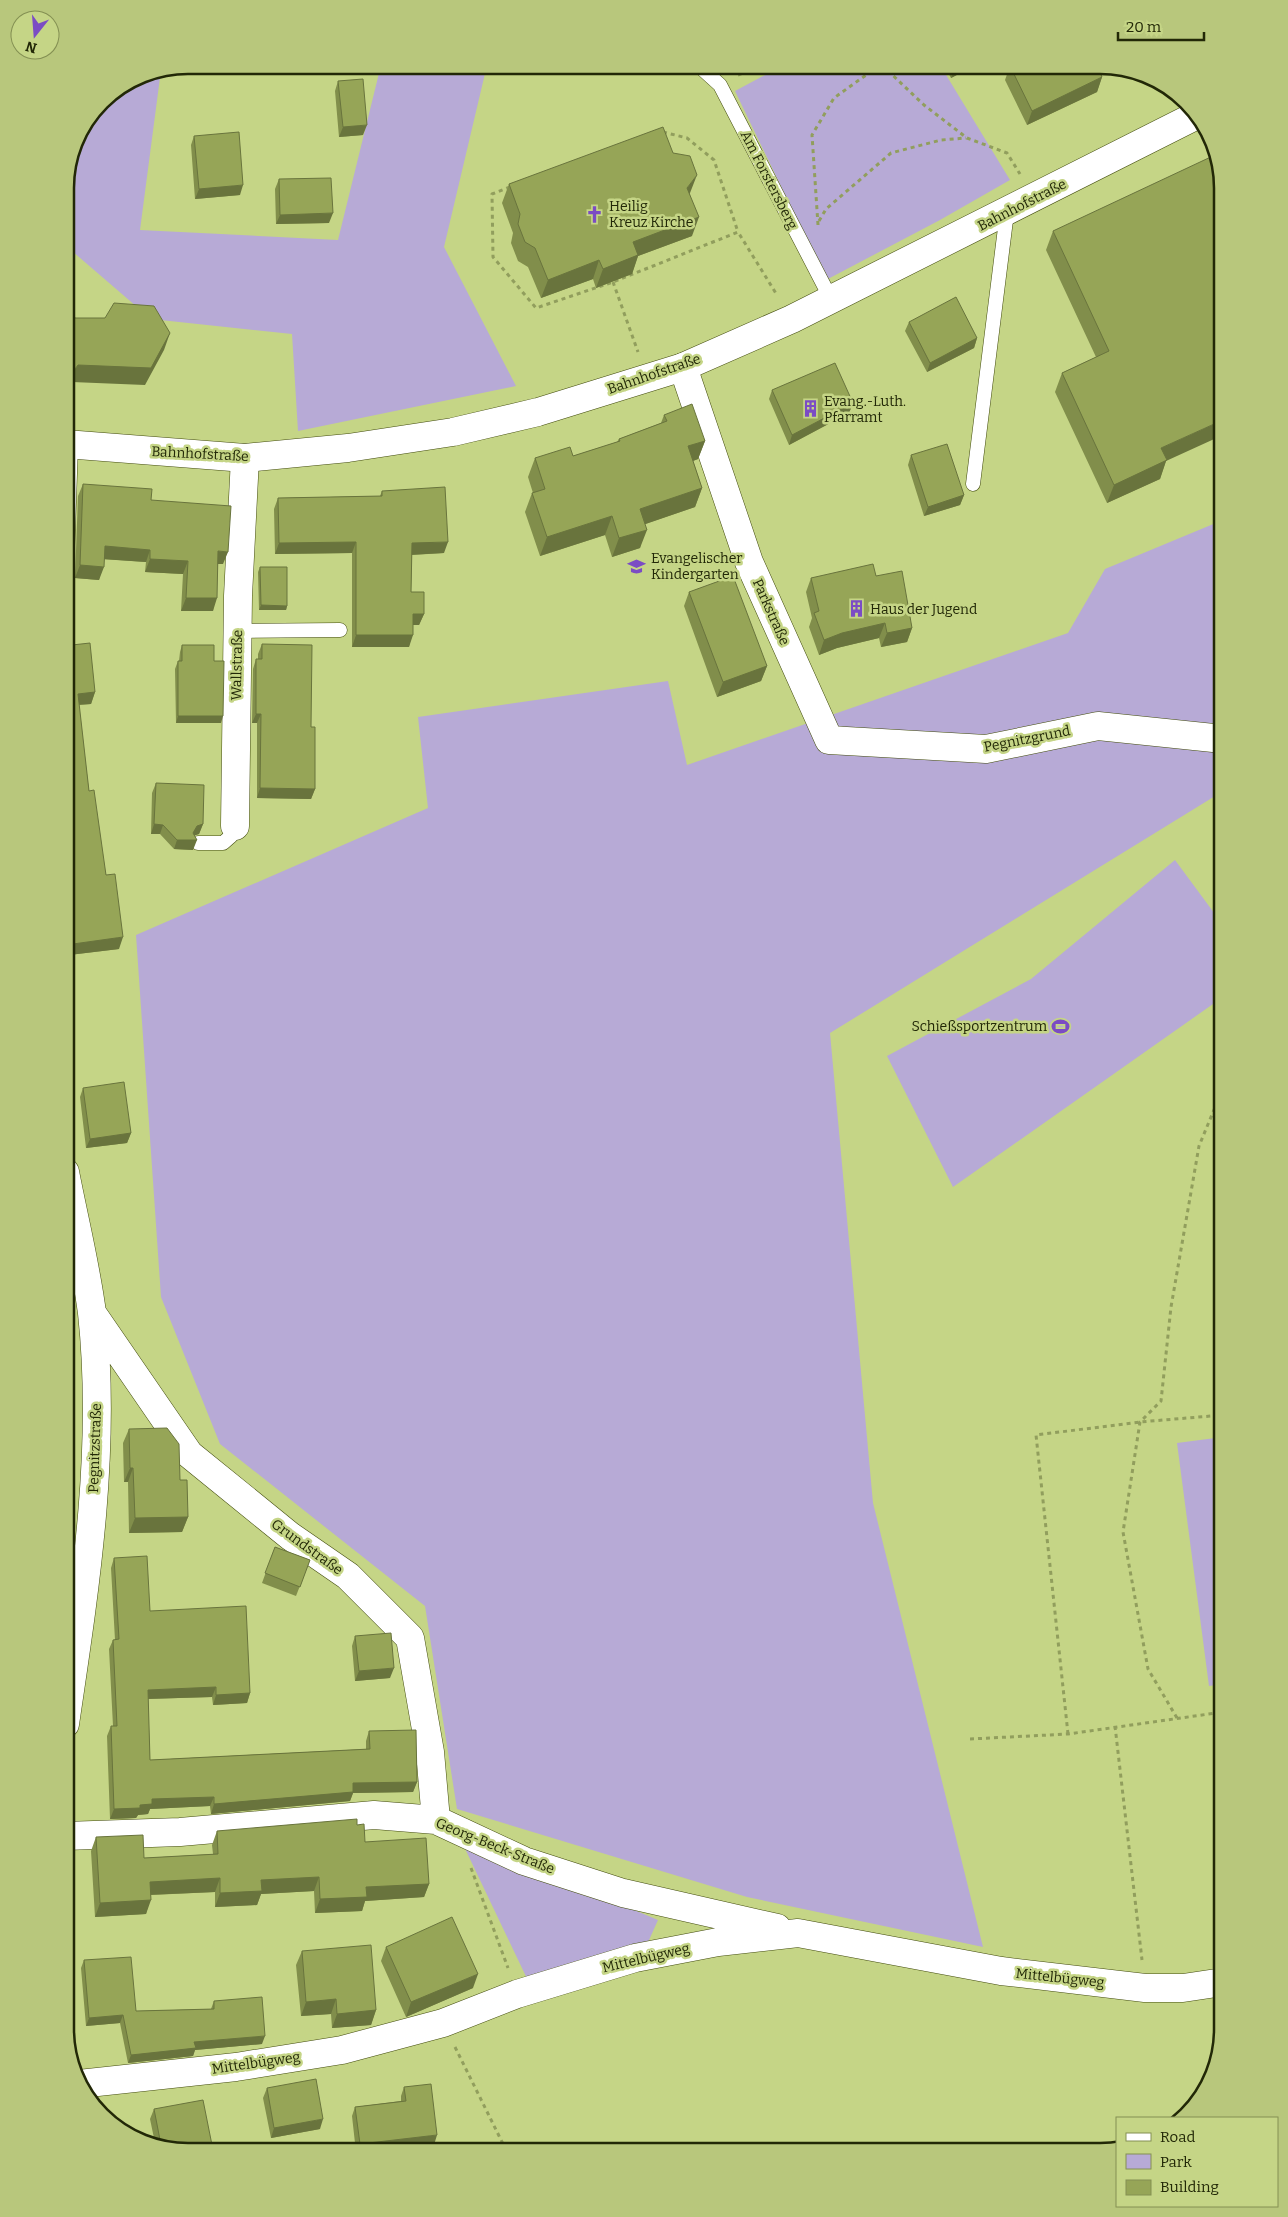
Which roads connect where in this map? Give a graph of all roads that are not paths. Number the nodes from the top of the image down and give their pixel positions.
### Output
1 (708, 74) edge
2 (1190, 118) edge
3 (1007, 212) junction
4 (832, 301) junction
5 (683, 367) junction
6 (74, 445) edge
7 (245, 458) junction
8 (973, 484) dead end
9 (340, 630) dead end
10 (238, 631) junction
11 (1214, 738) edge
12 (830, 740) joint
13 (234, 826) joint
14 (198, 843) dead end
15 (74, 1219) edge
16 (92, 1313) junction
17 (74, 1666) edge
18 (446, 1825) junction
19 (74, 1836) edge
20 (798, 1933) junction
21 (1214, 1983) edge
22 (88, 2083) edge

1 - 4 lane, Am Forstersberg
2 - 3 street, Bahnhofstraße
3 - 4 street, Bahnhofstraße
3 - 8 lane
4 - 5 street, Bahnhofstraße
5 - 7 street, Bahnhofstraße
5 - 12 street, Parkstraße
6 - 7 street, Bahnhofstraße
7 - 10 street, Wallstraße
9 - 10 lane
10 - 13 street, Wallstraße
11 - 12 street, Pegnitzgrund
13 - 14 lane, Wallstraße
15 - 16 street, Pegnitzstraße
16 - 17 street, Pegnitzstraße
16 - 18 street, Grundstraße
18 - 19 street, Georg-Beck-Straße
18 - 20 street, Georg-Beck-Straße
20 - 21 street, Mittelbügweg
20 - 22 street, Mittelbügweg

